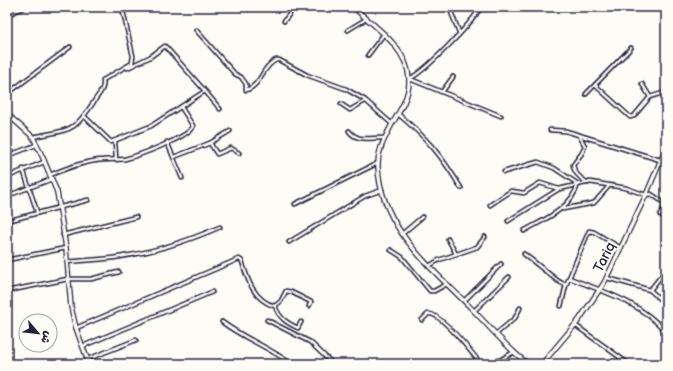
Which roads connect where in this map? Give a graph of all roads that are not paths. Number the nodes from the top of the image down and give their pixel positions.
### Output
1 (25, 7) edge
2 (122, 7) edge
3 (295, 7) edge
4 (353, 7) edge
5 (449, 7) edge
6 (481, 7) edge
7 (7, 15) edge
8 (366, 19) junction
9 (284, 21) dead end
10 (196, 30) dead end
11 (348, 30) dead end
12 (459, 32) junction
13 (384, 34) junction
14 (70, 47) dead end
15 (631, 48) dead end
16 (368, 55) dead end
17 (453, 77) dead end
18 (409, 79) junction
19 (104, 84) junction
20 (642, 84) dead end
21 (594, 85) junction
22 (205, 91) junction
23 (442, 92) junction
24 (666, 92) edge
25 (7, 94) edge
26 (586, 94) dead end
27 (650, 97) junction
28 (365, 100) junction
29 (341, 104) dead end
30 (181, 107) junction
31 (220, 109) dead end
32 (7, 114) edge
33 (398, 114) junction
34 (84, 116) junction
35 (501, 116) dead end
36 (392, 124) junction
37 (550, 130) dead end
38 (230, 131) dead end
39 (349, 131) dead end
40 (579, 135) junction
41 (33, 137) junction
42 (385, 138) junction
43 (115, 141) junction
44 (167, 142) junction
45 (210, 142) junction
46 (37, 144) junction
47 (666, 148) edge
48 (239, 153) dead end
49 (7, 156) edge
50 (174, 157) junction
51 (116, 160) junction
52 (660, 160) junction
53 (45, 162) junction
54 (378, 163) junction
55 (23, 170) junction
56 (504, 172) dead end
57 (7, 177) edge
58 (51, 177) junction
59 (182, 178) dead end
60 (588, 183) junction
61 (578, 184) junction
62 (609, 186) junction
63 (29, 187) junction
64 (461, 188) dead end
65 (559, 189) junction
66 (382, 190) junction
67 (646, 195) junction
68 (7, 196) edge
69 (88, 200) dead end
70 (296, 204) dead end
71 (490, 204) dead end
72 (666, 204) edge
73 (60, 206) junction
74 (561, 209) junction
75 (37, 212) junction
76 (660, 215) dead end
77 (136, 217) dead end
78 (422, 217) dead end
79 (7, 221) edge
80 (508, 221) dead end
81 (220, 227) dead end
82 (524, 231) dead end
83 (402, 234) junction
84 (63, 235) junction
85 (485, 237) dead end
86 (448, 239) dead end
87 (289, 242) dead end
88 (66, 248) junction
89 (621, 248) junction
90 (391, 250) dead end
91 (456, 254) junction
92 (524, 254) dead end
93 (7, 260) edge
94 (67, 262) junction
95 (501, 264) dead end
96 (430, 266) junction
97 (666, 270) edge
98 (119, 272) dead end
99 (509, 277) dead end
100 (569, 278) junction
101 (606, 278) junction
102 (68, 280) junction
103 (447, 284) junction
104 (566, 285) junction
105 (600, 289) junction
106 (650, 290) junction
107 (7, 292) edge
108 (212, 292) dead end
109 (666, 294) edge
110 (660, 299) junction
111 (464, 301) junction
112 (666, 305) edge
113 (275, 306) junction
114 (309, 306) dead end
115 (561, 306) dead end
116 (520, 308) dead end
117 (474, 311) junction
118 (267, 320) dead end
119 (422, 320) dead end
120 (222, 322) dead end
121 (301, 322) dead end
122 (574, 325) junction
123 (76, 328) junction
124 (666, 332) edge
125 (496, 334) junction
126 (136, 340) dead end
127 (83, 346) junction
128 (515, 352) junction
129 (88, 359) junction
130 (89, 364) edge
131 (291, 364) edge
132 (333, 364) edge
133 (481, 364) edge
134 (486, 364) edge
135 (528, 364) edge
136 (542, 364) edge
137 (629, 364) edge

1 - 7 street
2 - 19 street
3 - 9 street
4 - 8 street
5 - 12 street
6 - 12 street
8 - 11 street
8 - 13 street
10 - 28 street
12 - 18 street
13 - 16 street
13 - 18 street
14 - 25 street
15 - 21 street
17 - 23 street
18 - 23 street
18 - 33 street
19 - 22 street
19 - 34 street
20 - 27 street
21 - 26 street
21 - 27 street
22 - 30 street
22 - 31 street
23 - 35 street
24 - 27 street
28 - 29 street
28 - 36 street
30 - 43 street
30 - 44 street
32 - 41 street
33 - 36 street
33 - 64 street
34 - 41 street
34 - 43 street
36 - 42 street
37 - 40 street
38 - 45 street
39 - 42 street
40 - 52 street
40 - 60 street
41 - 46 street
42 - 54 street
43 - 51 street
44 - 50 street
44 - 51 street
45 - 48 street
45 - 50 street
46 - 49 street
46 - 53 street
47 - 52 street, Tariq
50 - 59 street
51 - 58 street
52 - 67 street, Tariq
53 - 55 street
53 - 58 street
54 - 66 street
54 - 70 street
55 - 57 street
55 - 63 street
56 - 61 street
58 - 63 street
58 - 73 street
60 - 61 street
60 - 62 street
61 - 65 street
61 - 74 street
62 - 67 street
62 - 74 street
63 - 68 street
63 - 75 street
65 - 71 street
65 - 80 street
66 - 83 street
66 - 87 street
67 - 72 street
67 - 89 street, Tariq
69 - 73 street
72 - 76 street
73 - 75 street
73 - 84 street
74 - 82 street
75 - 79 street
77 - 84 street
78 - 83 street
81 - 94 street
83 - 96 street
84 - 88 street
85 - 91 street
86 - 91 street
88 - 93 street
88 - 94 street
89 - 100 street
89 - 101 street, Tariq
90 - 103 street
91 - 96 street
92 - 104 street
94 - 102 street
95 - 111 street
96 - 103 street
97 - 106 street
98 - 102 street
99 - 117 street
100 - 104 street
100 - 105 street
101 - 105 street, Tariq
101 - 106 street
102 - 107 street
102 - 123 street
103 - 111 street
104 - 115 street
105 - 122 street, Tariq
105 - 124 street
106 - 110 street
108 - 127 street
109 - 110 street
110 - 112 street
111 - 117 street
113 - 114 street
113 - 121 street
113 - 123 street
116 - 125 street
117 - 125 street
118 - 132 street
119 - 133 street
120 - 131 street
122 - 136 street, Tariq
122 - 137 street
123 - 127 street
125 - 128 street
126 - 129 street
127 - 129 street
128 - 134 street
128 - 135 street
129 - 130 street

